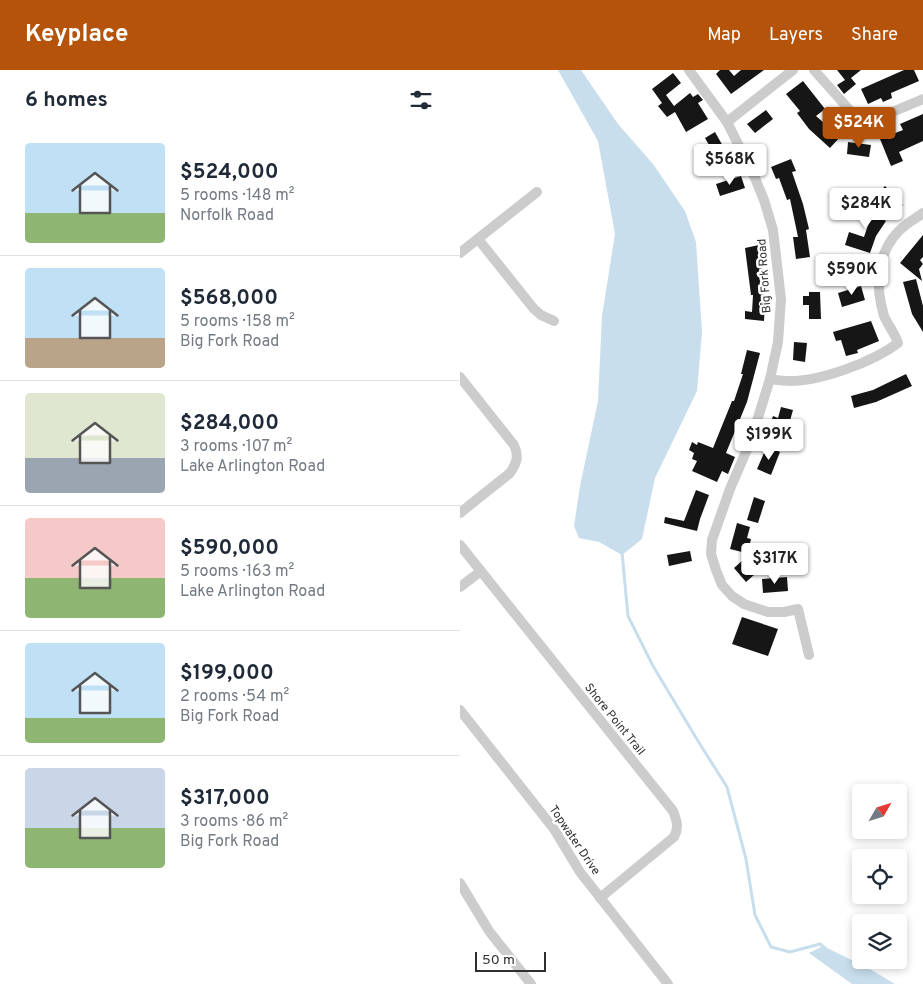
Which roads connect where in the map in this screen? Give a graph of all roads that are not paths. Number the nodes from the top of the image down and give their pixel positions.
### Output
1 (689, 70) edge
2 (793, 70) edge
3 (814, 70) edge
4 (923, 99) edge
5 (727, 122) junction
6 (537, 192) dead end
7 (923, 213) edge
8 (478, 238) junction
9 (460, 253) edge
10 (554, 321) dead end
11 (460, 378) edge
12 (770, 379) junction
13 (460, 513) edge
14 (460, 545) edge
15 (481, 571) junction
16 (460, 587) edge
17 (809, 655) dead end
18 (460, 710) edge
19 (460, 883) edge
20 (600, 898) junction
21 (531, 984) edge
22 (668, 984) edge

1 - 5 street, Big Fork Road
2 - 5 street
3 - 4 street
5 - 12 street, Big Fork Road
6 - 8 street
7 - 12 street
8 - 9 street
8 - 10 street
11 - 13 street
12 - 17 street, Big Fork Road
14 - 15 street, Shore Point Trail
15 - 16 street
15 - 20 street, Shore Point Trail
18 - 20 street, Topwater Drive
19 - 21 street
20 - 22 street, Topwater Drive

